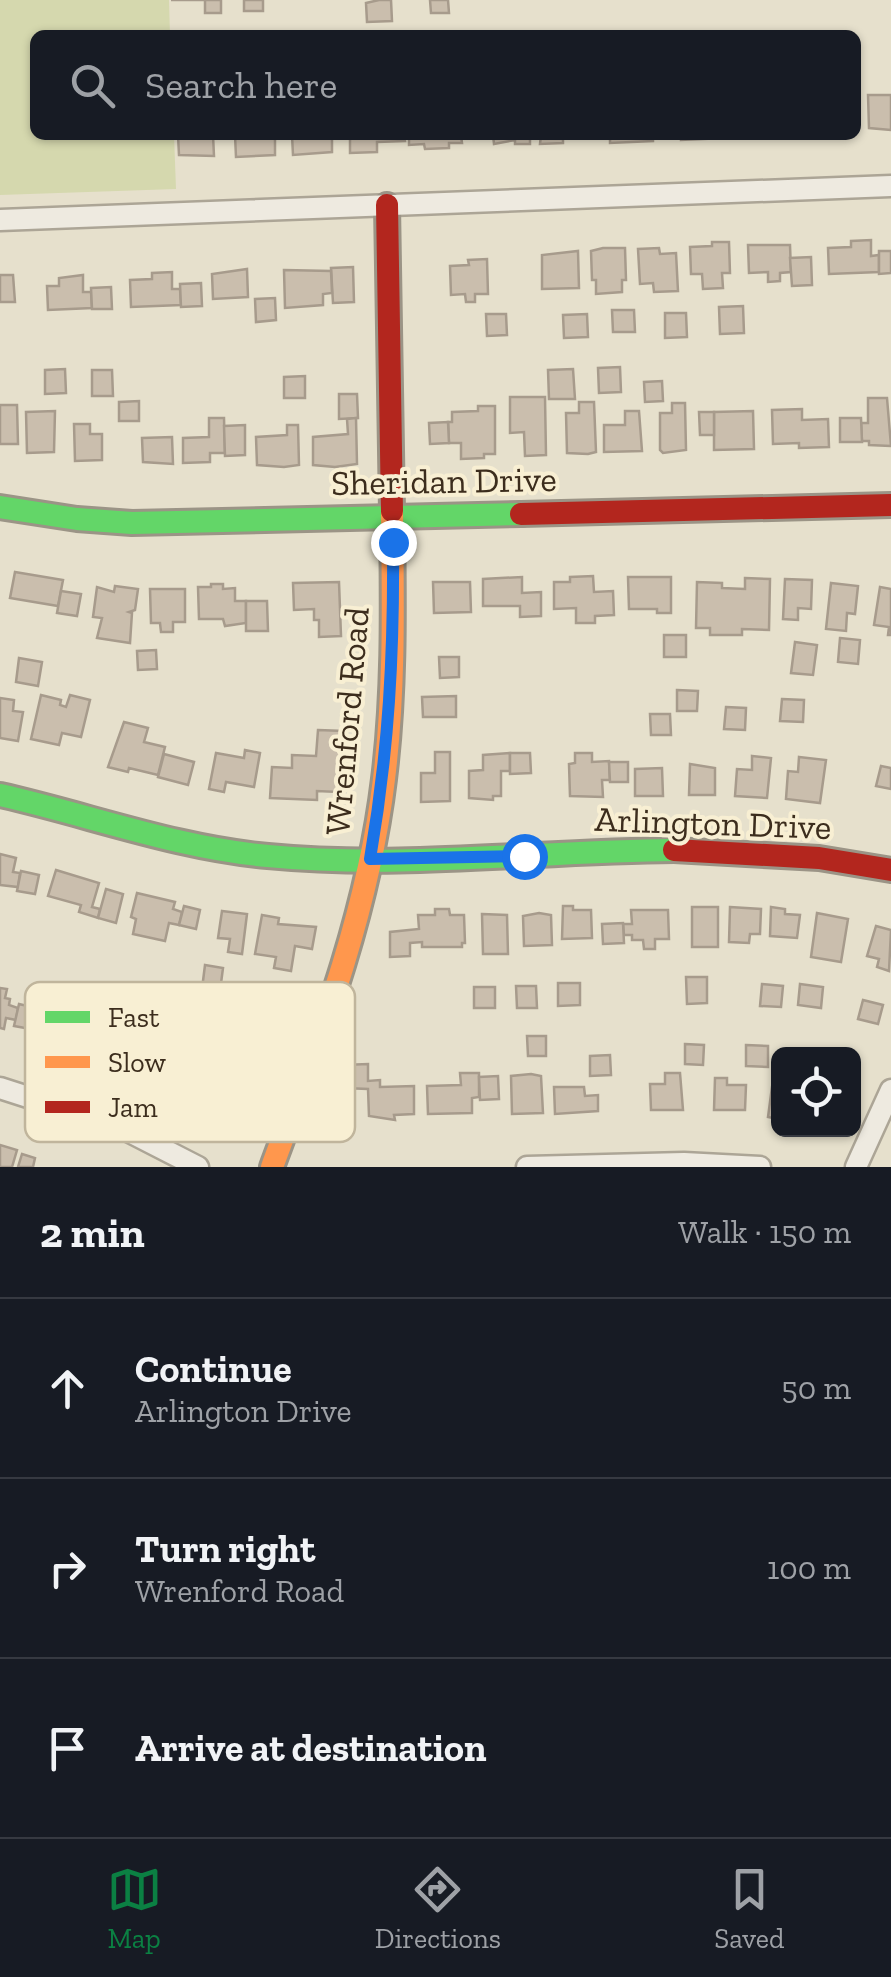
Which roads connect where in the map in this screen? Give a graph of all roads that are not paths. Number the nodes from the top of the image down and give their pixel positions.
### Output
1 (891, 186) edge
2 (387, 205) junction
3 (0, 220) edge
4 (891, 505) edge
5 (0, 507) edge
6 (393, 516) junction
7 (0, 794) edge
8 (370, 859) junction
9 (891, 870) edge
10 (339, 982) edge
11 (0, 1088) edge
12 (891, 1090) edge
13 (25, 1096) edge
14 (149, 1142) edge
15 (281, 1142) edge
16 (198, 1167) edge
17 (272, 1167) edge
18 (528, 1167) edge
19 (760, 1167) edge
20 (856, 1167) edge

1 - 2 street
2 - 3 street
2 - 6 street, Wrenford Road
4 - 6 street, Sheridan Drive
5 - 6 street, Sheridan Drive
6 - 8 street, Wrenford Road
7 - 8 street, Arlington Drive
8 - 9 street, Arlington Drive
8 - 10 street, Wrenford Road
11 - 13 street
12 - 20 street
14 - 16 street
15 - 17 street, Wrenford Road
18 - 19 street

